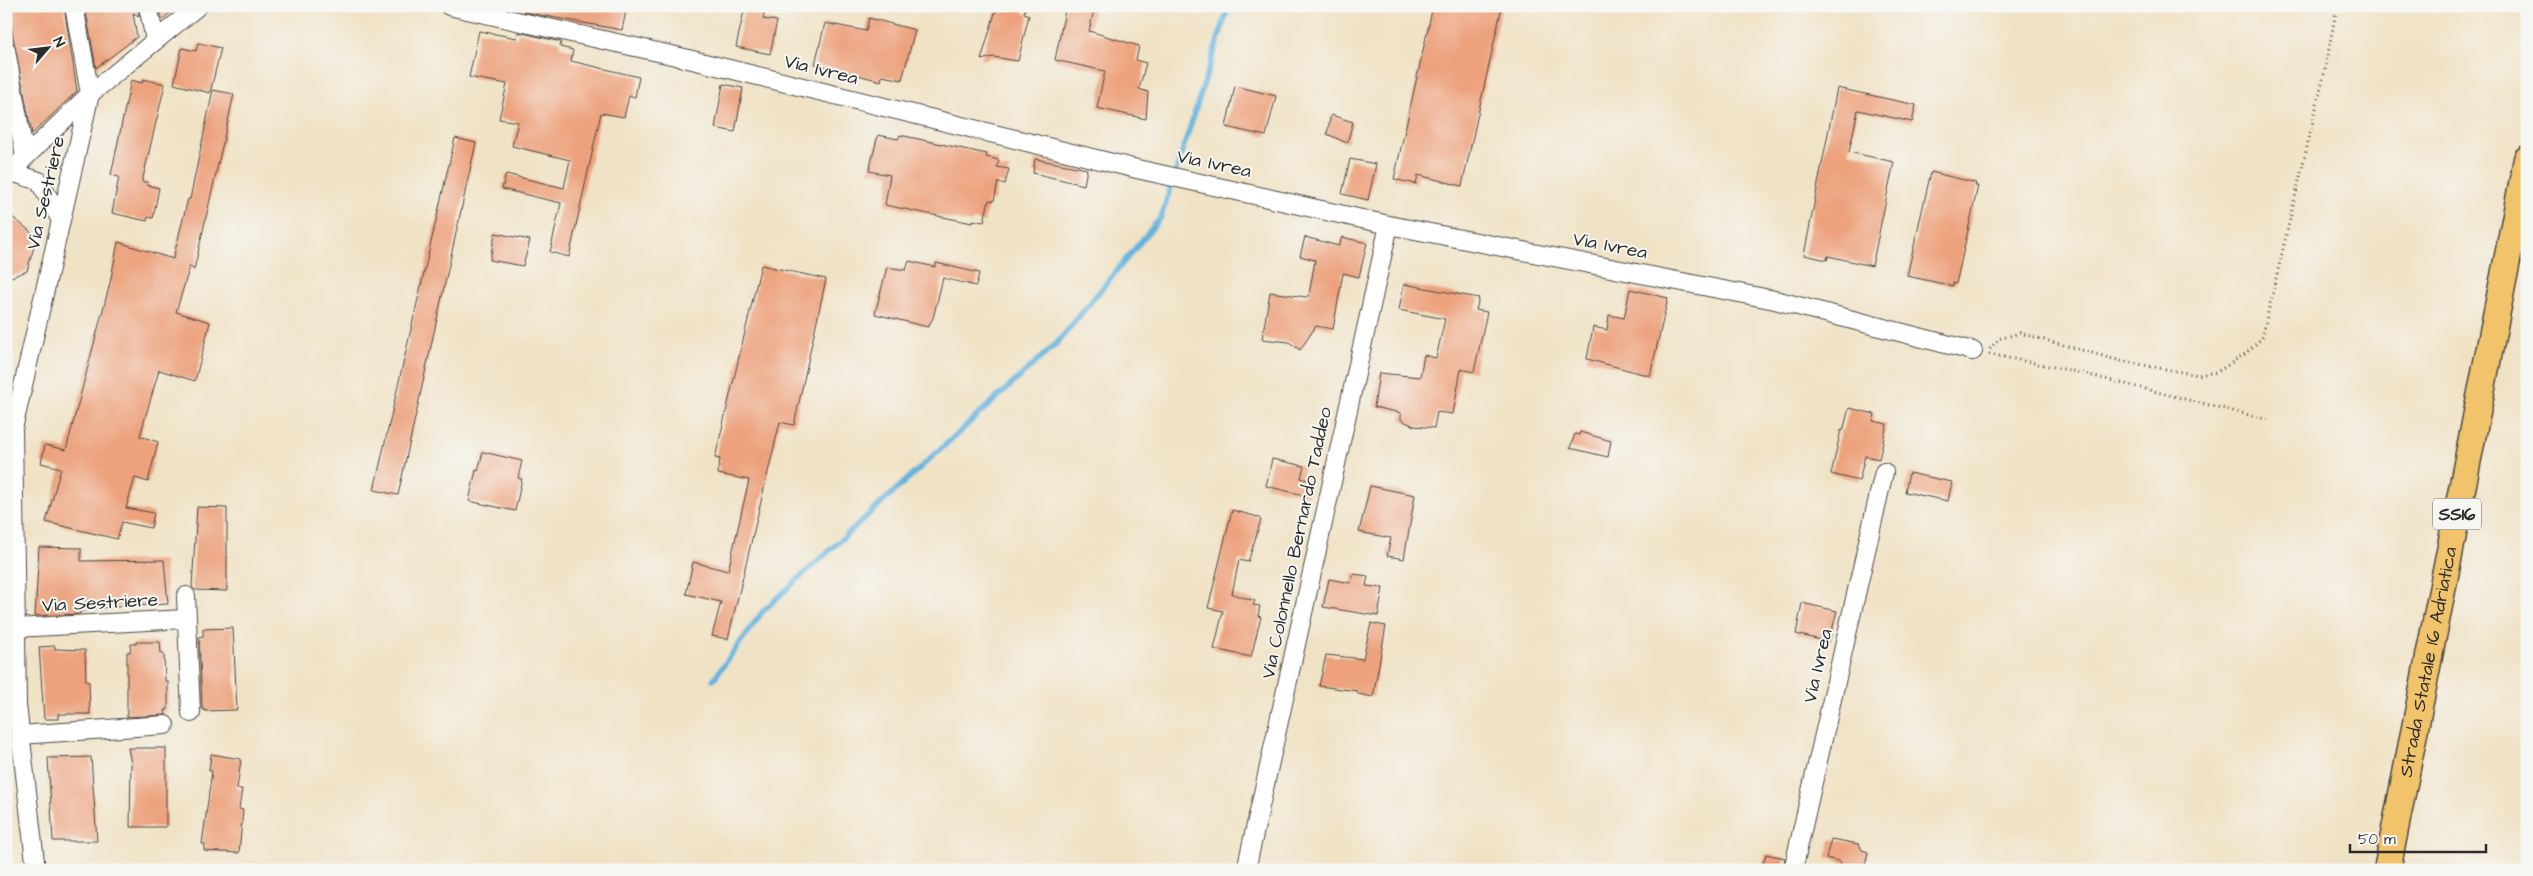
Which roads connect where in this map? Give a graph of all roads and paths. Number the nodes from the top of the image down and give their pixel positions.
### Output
1 (74, 6) edge
2 (148, 6) edge
3 (198, 6) edge
4 (448, 6) edge
5 (2337, 6) edge
6 (155, 40) junction
7 (6, 50) edge
8 (90, 94) junction
9 (25, 157) junction
10 (2527, 159) edge
11 (8, 174) edge
12 (61, 220) junction
13 (1389, 225) junction
14 (2527, 235) edge
15 (1974, 351) dead end
16 (2269, 420) dead end
17 (1884, 472) dead end
18 (11, 528) edge
19 (186, 596) dead end
20 (186, 619) junction
21 (15, 628) junction
22 (191, 713) dead end
23 (166, 726) dead end
24 (20, 735) junction
25 (36, 870) edge
26 (1246, 870) edge
27 (1793, 870) edge
28 (2386, 870) edge
29 (2405, 870) edge

1 - 8 street
2 - 6 street
3 - 6 street
4 - 13 street, Via Ivrea
5 - 16 path
6 - 8 street
7 - 9 street
8 - 9 street
8 - 12 street, Via Sestriere
9 - 11 street
10 - 28 highway, Strada Statale 16 Adriatica / SS16
11 - 12 street
12 - 18 street, Via Sestriere
13 - 15 street, Via Ivrea
13 - 26 street, Via Colonnello Bernardo Taddeo
14 - 29 highway, Strada Statale 16 Adriatica / SS16
17 - 27 street, Via Ivrea
18 - 21 street, Via Sestriere
19 - 20 street, Via Sestriere
20 - 21 street, Via Sestriere
20 - 22 street, Via Sestriere
21 - 24 street, Via Sestriere
23 - 24 street
24 - 25 street, Via Sestriere

